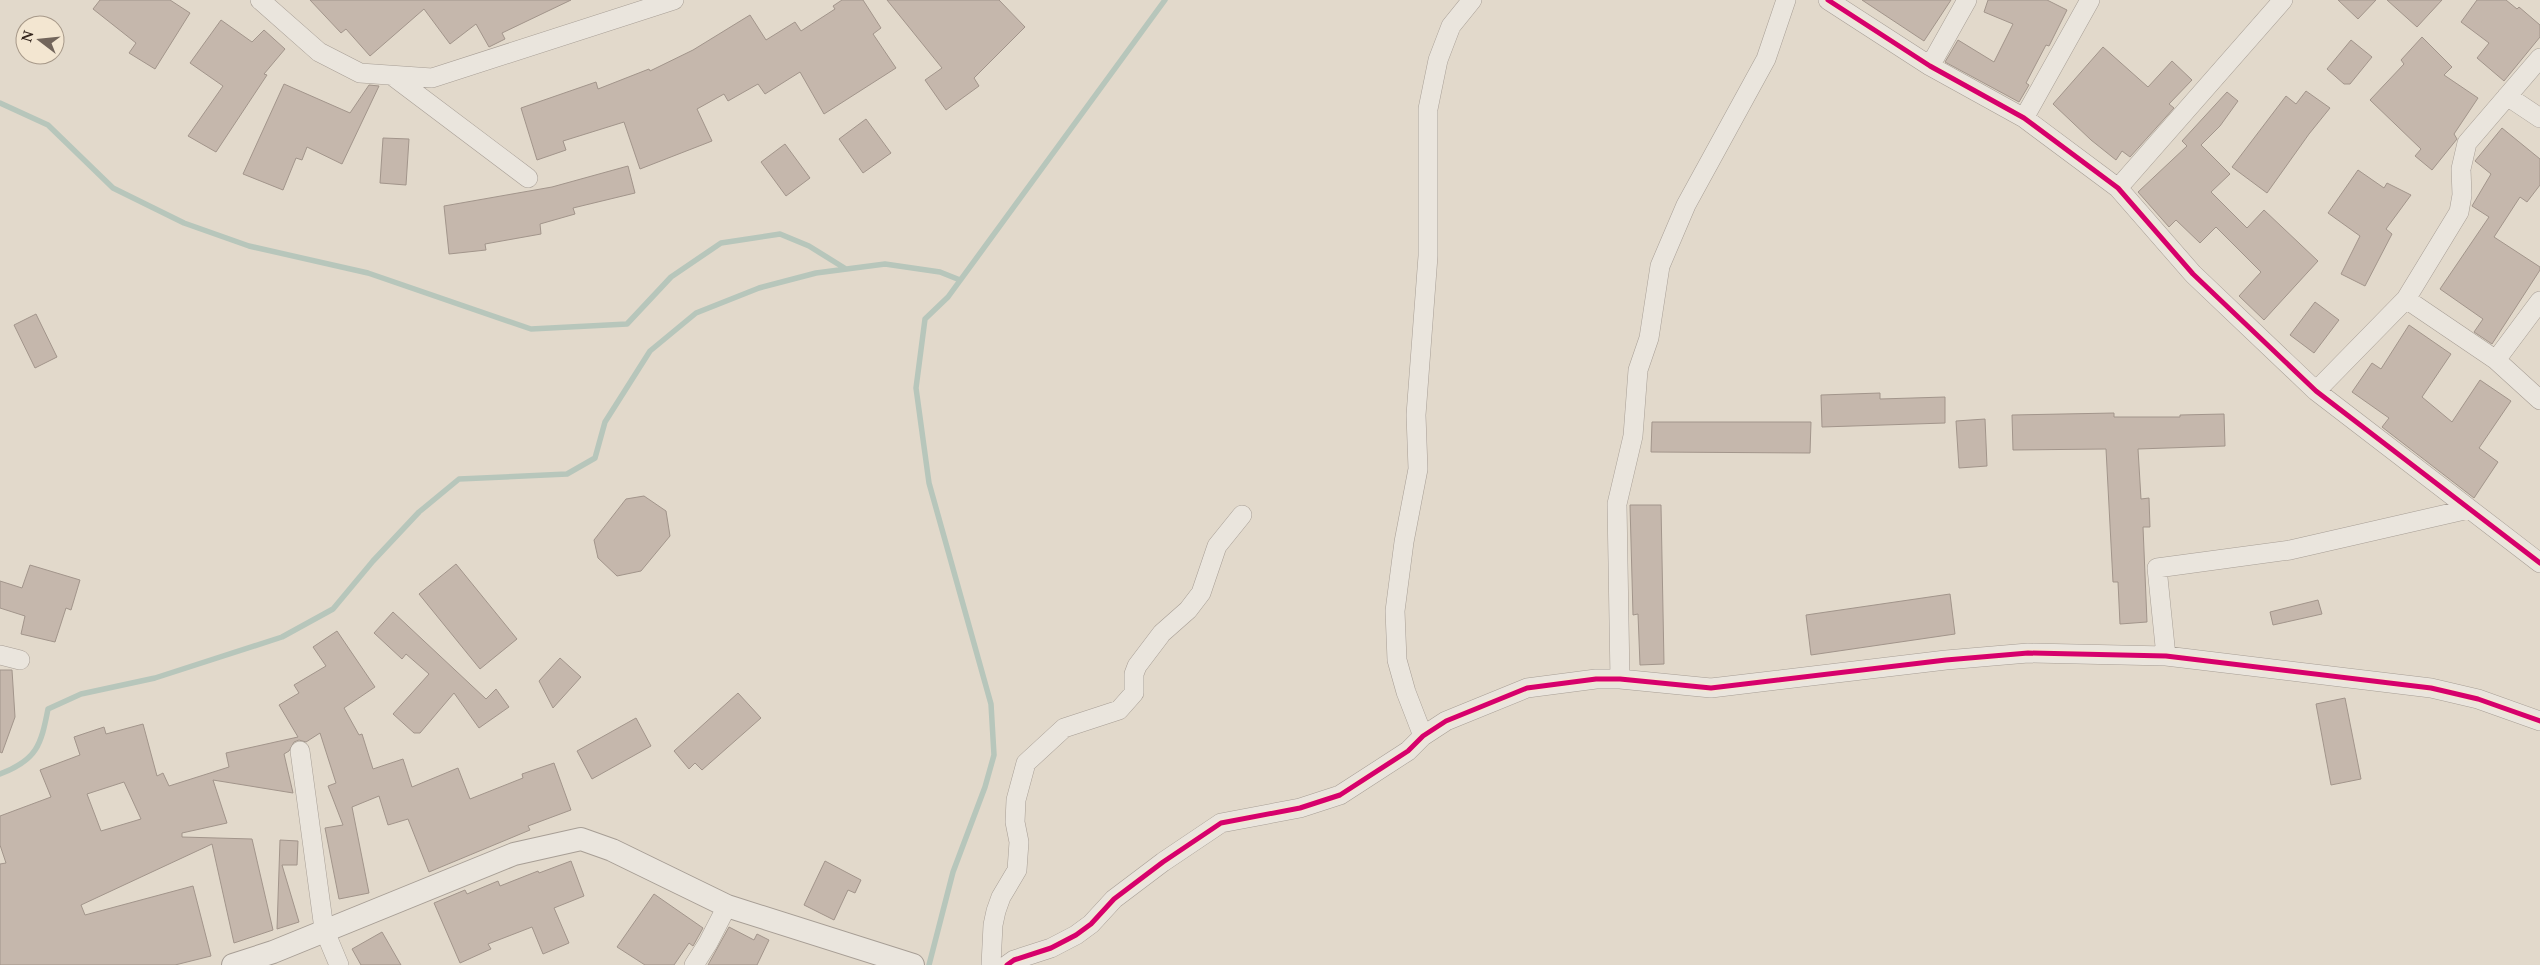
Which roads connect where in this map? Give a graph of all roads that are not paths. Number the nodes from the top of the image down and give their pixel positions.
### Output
1 (260, 0) edge
2 (674, 0) edge
3 (1472, 0) edge
4 (1786, 0) edge
5 (1828, 0) edge
6 (1967, 0) edge
7 (2090, 0) edge
8 (2283, 0) edge
9 (631, 6) edge
10 (2540, 58) edge
11 (1930, 66) junction
12 (394, 77) junction
13 (2507, 96) junction
14 (2024, 118) junction
15 (2540, 118) edge
16 (528, 178) dead end
17 (2118, 188) junction
18 (2406, 300) junction
19 (2540, 301) edge
20 (2496, 360) junction
21 (2316, 391) junction
22 (2540, 400) edge
23 (2469, 509) junction
24 (1242, 514) dead end
25 (2540, 564) edge
26 (0, 655) edge
27 (2166, 656) junction
28 (20, 660) dead end
29 (1620, 679) junction
30 (2540, 721) edge
31 (1423, 736) junction
32 (300, 751) dead end
33 (726, 906) junction
34 (324, 929) junction
35 (1053, 957) edge
36 (233, 965) edge
37 (339, 965) edge
38 (694, 965) edge
39 (912, 965) edge
40 (991, 965) edge
41 (1007, 965) edge

1 - 12 street
2 - 9 street
3 - 31 street
4 - 29 street
5 - 11 street
6 - 11 street
7 - 14 street
8 - 17 street
9 - 12 street
10 - 13 street
11 - 14 street
12 - 16 street
13 - 15 street
13 - 18 street
14 - 17 street
17 - 21 street
18 - 20 street
18 - 21 street
19 - 20 street
20 - 22 street
21 - 23 street
23 - 25 street
23 - 27 street
24 - 40 street
26 - 28 street
27 - 29 street
27 - 30 street
29 - 31 street
31 - 35 street
32 - 34 street
33 - 34 street
33 - 38 street
33 - 39 street
34 - 36 street
34 - 37 street
35 - 41 street

